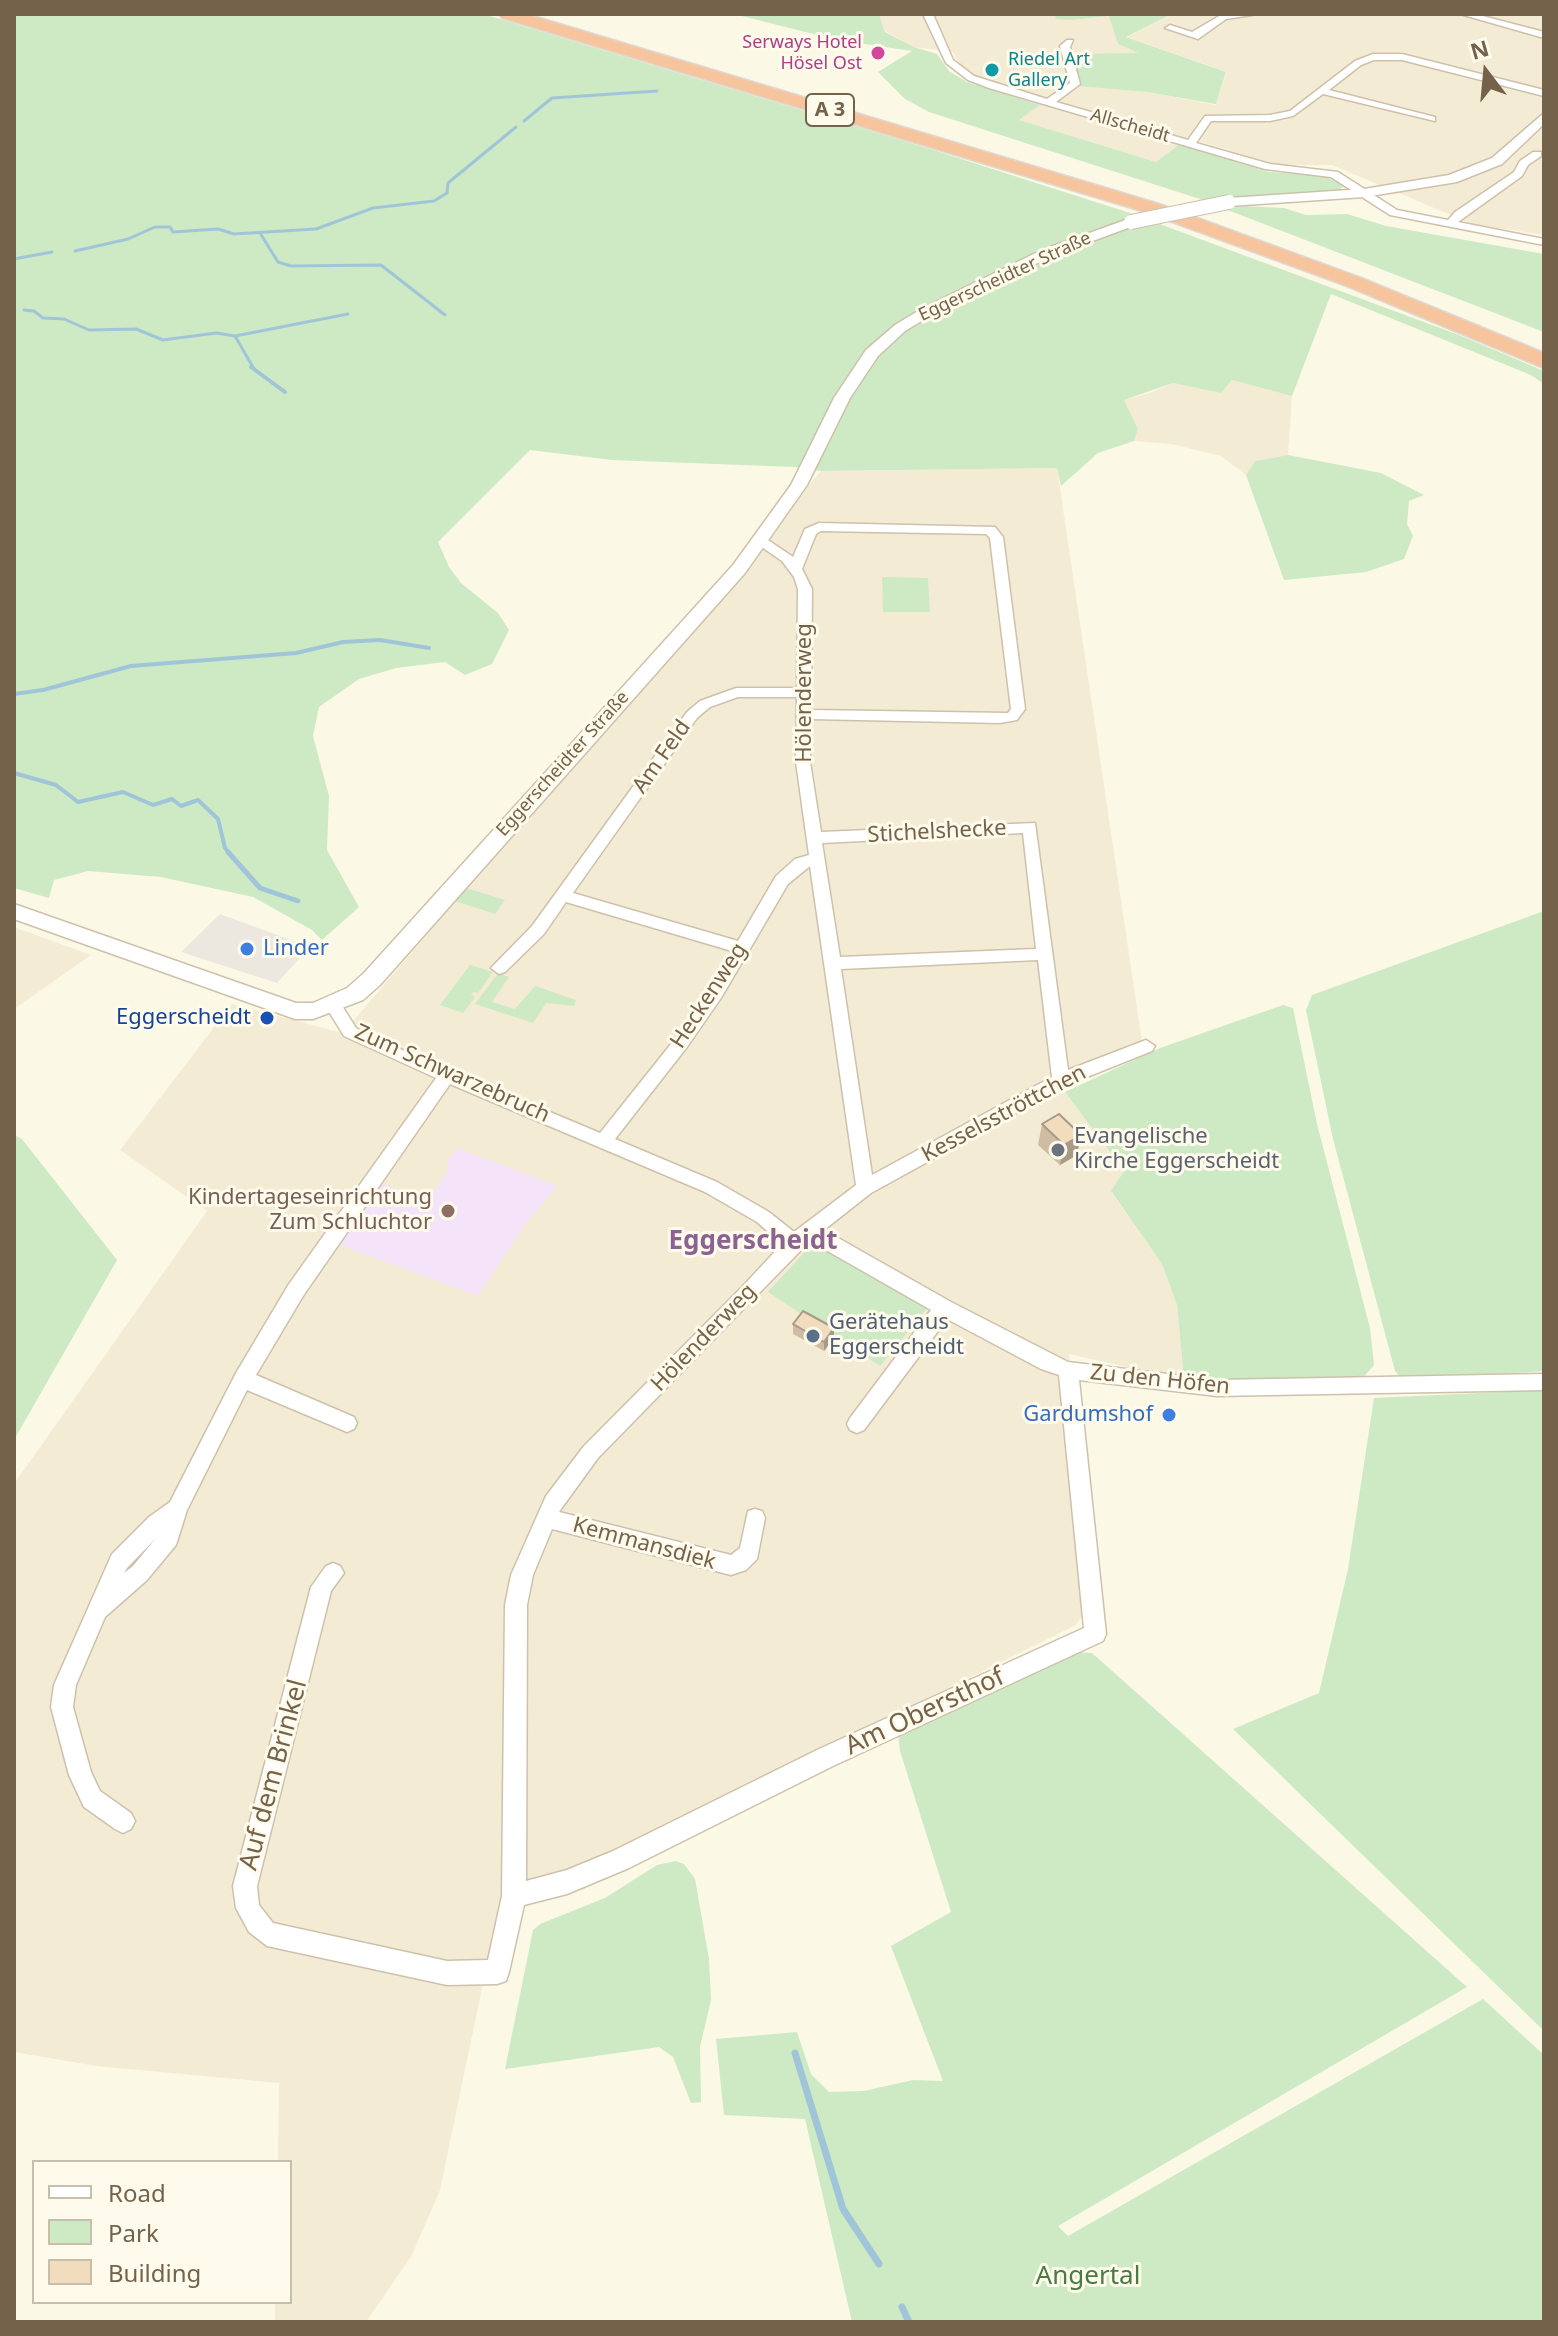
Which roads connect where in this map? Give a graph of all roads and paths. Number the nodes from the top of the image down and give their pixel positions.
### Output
1 (508, 14) edge
2 (555, 14) edge
3 (928, 14) edge
4 (1253, 14) edge
5 (1465, 14) edge
6 (1170, 28) dead end
7 (1544, 35) edge
8 (1070, 42) dead end
9 (1322, 91) junction
10 (1544, 93) edge
11 (1047, 103) junction
12 (1544, 117) edge
13 (1432, 119) dead end
14 (975, 134) dead end
15 (1191, 143) junction
16 (1001, 145) junction
17 (1515, 146) junction
18 (1540, 155) edge
19 (1364, 193) junction
20 (1451, 224) junction
21 (1544, 242) edge
22 (1544, 341) edge
23 (1544, 361) edge
24 (756, 546) junction
25 (795, 569) junction
26 (804, 693) junction
27 (804, 714) junction
28 (813, 838) junction
29 (816, 858) junction
30 (564, 896) junction
31 (14, 911) edge
32 (741, 948) junction
33 (1045, 954) junction
34 (832, 963) junction
35 (499, 968) dead end
36 (333, 1005) junction
37 (1146, 1046) dead end
38 (447, 1075) junction
39 (1061, 1080) junction
40 (605, 1140) junction
41 (865, 1188) junction
42 (802, 1237) junction
43 (944, 1308) junction
44 (1068, 1370) junction
45 (243, 1379) junction
46 (1544, 1382) edge
47 (347, 1423) dead end
48 (857, 1424) dead end
49 (546, 1518) junction
50 (755, 1518) dead end
51 (333, 1573) dead end
52 (123, 1821) dead end
53 (514, 1896) junction
54 (497, 1972) joint

1 - 23 highway, A 3
2 - 16 highway, A 3
3 - 11 street, Allscheidt
4 - 6 street
5 - 7 street
8 - 11 street
9 - 10 street
9 - 13 street
9 - 15 street
11 - 15 street, Allscheidt
12 - 17 street, Eggerscheidter Straße
14 - 16 highway
15 - 19 street, Allscheidt
16 - 22 highway, A 3
17 - 18 street
17 - 19 street, Eggerscheidter Straße
18 - 20 street
19 - 20 street, Allscheidt
19 - 24 street, Eggerscheidter Straße, bridge
20 - 21 street, Allscheidt
24 - 25 street
24 - 36 street, Eggerscheidter Straße
25 - 26 street, Hölenderweg
25 - 27 street
26 - 27 street, Hölenderweg
26 - 30 street, Am Feld
27 - 28 street, Hölenderweg
28 - 29 street, Hölenderweg
28 - 33 street, Stichelshecke
29 - 32 street, Heckenweg
29 - 34 street, Hölenderweg
30 - 32 street
30 - 35 street, Am Feld
31 - 36 street, Zum Schwarzebruch
32 - 40 street, Heckenweg
33 - 34 street
33 - 39 street, Stichelshecke
34 - 41 street, Hölenderweg
36 - 38 street, Zum Schwarzebruch
37 - 39 street, Kesselsströttchen
38 - 40 street, Zum Schwarzebruch
38 - 45 street
39 - 41 street, Kesselsströttchen
40 - 42 street, Zum Schwarzebruch
41 - 42 street, Hölenderweg
42 - 43 street, Zu den Höfen
42 - 49 street, Hölenderweg
43 - 44 street, Zu den Höfen
43 - 48 street
44 - 46 street, Zu den Höfen
44 - 53 street, Am Obersthof
45 - 47 street
45 - 52 street
49 - 50 street, Kemmansdiek
49 - 53 street, Hölenderweg
51 - 54 street, Auf dem Brinkel
53 - 54 street, Hölenderweg

